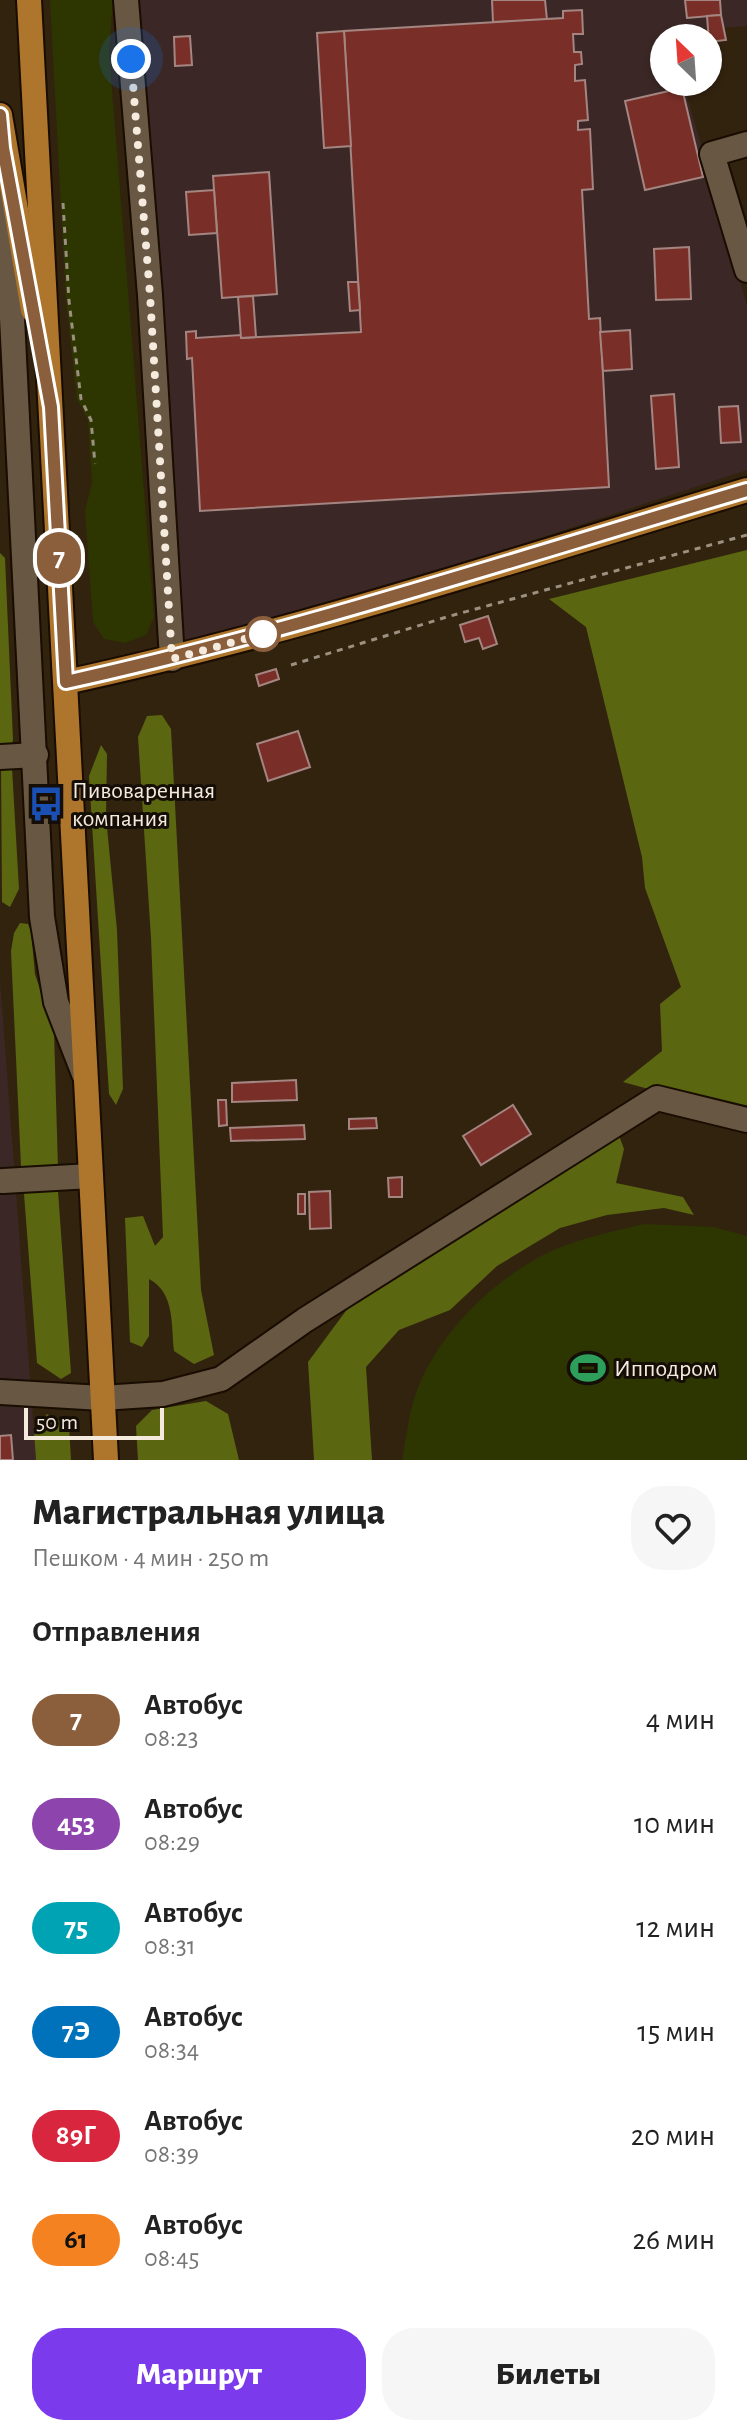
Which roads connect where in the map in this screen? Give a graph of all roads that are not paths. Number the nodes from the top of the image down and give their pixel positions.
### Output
1 (29, 0) edge
2 (126, 0) edge
3 (0, 115) edge
4 (747, 144) edge
5 (3, 148) junction
6 (747, 270) edge
7 (51, 407) junction
8 (747, 490) edge
9 (172, 659) junction
10 (66, 682) junction
11 (36, 755) junction
12 (0, 757) edge
13 (85, 1077) junction
14 (747, 1120) edge
15 (91, 1176) junction
16 (3, 1181) dead end
17 (0, 1392) edge
18 (102, 1398) junction
19 (106, 1460) edge

1 - 7 main road
2 - 9 street
3 - 5 main road
4 - 6 street
5 - 7 main road
5 - 11 street
7 - 10 main road
8 - 9 main road
9 - 10 main road
10 - 13 main road
11 - 12 street
11 - 13 street
13 - 15 main road
14 - 18 street
15 - 16 street
15 - 18 main road
17 - 18 street
18 - 19 main road

